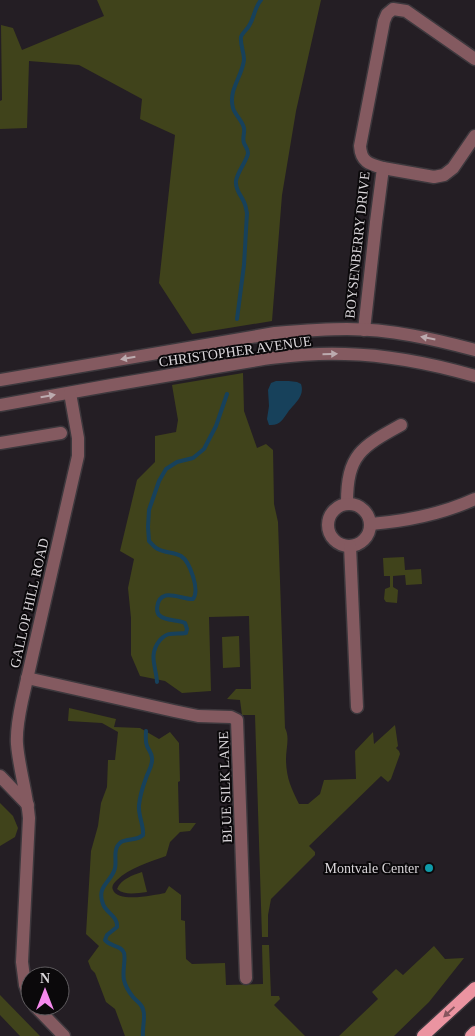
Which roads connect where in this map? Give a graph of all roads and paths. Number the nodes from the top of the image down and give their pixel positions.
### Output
1 (475, 59) edge
2 (475, 136) edge
3 (383, 168) junction
4 (364, 330) junction
5 (475, 350) edge
6 (475, 376) edge
7 (0, 380) edge
8 (70, 392) junction
9 (0, 405) edge
10 (401, 425) dead end
11 (61, 432) dead end
12 (0, 443) edge
13 (475, 499) edge
14 (347, 504) junction
15 (371, 524) junction
16 (350, 546) junction
17 (27, 678) junction
18 (356, 707) dead end
19 (0, 776) edge
20 (28, 805) junction
21 (23, 966) edge
22 (246, 978) dead end
23 (475, 988) edge
24 (45, 1016) edge
25 (475, 1032) edge
26 (64, 1036) edge
27 (423, 1036) edge
28 (471, 1036) edge

1 - 3 street, BOYSENBERRY DRIVE
2 - 3 street
3 - 4 street, BOYSENBERRY DRIVE
5 -> 4 street, CHRISTOPHER AVENUE
4 -> 7 street, CHRISTOPHER AVENUE
8 -> 6 street, CHRISTOPHER AVENUE
9 -> 8 street, CHRISTOPHER AVENUE
8 - 17 street, GALLOP HILL ROAD
10 - 14 street
11 - 12 street
13 - 15 street
14 - 15 street
14 - 16 street
15 - 16 street
16 - 18 street
17 - 20 street, GALLOP HILL ROAD
17 - 22 street, BLUE SILK LANE
19 - 20 street
20 - 21 street, GALLOP HILL ROAD
23 -> 27 main road
24 - 26 street
25 - 28 main road

